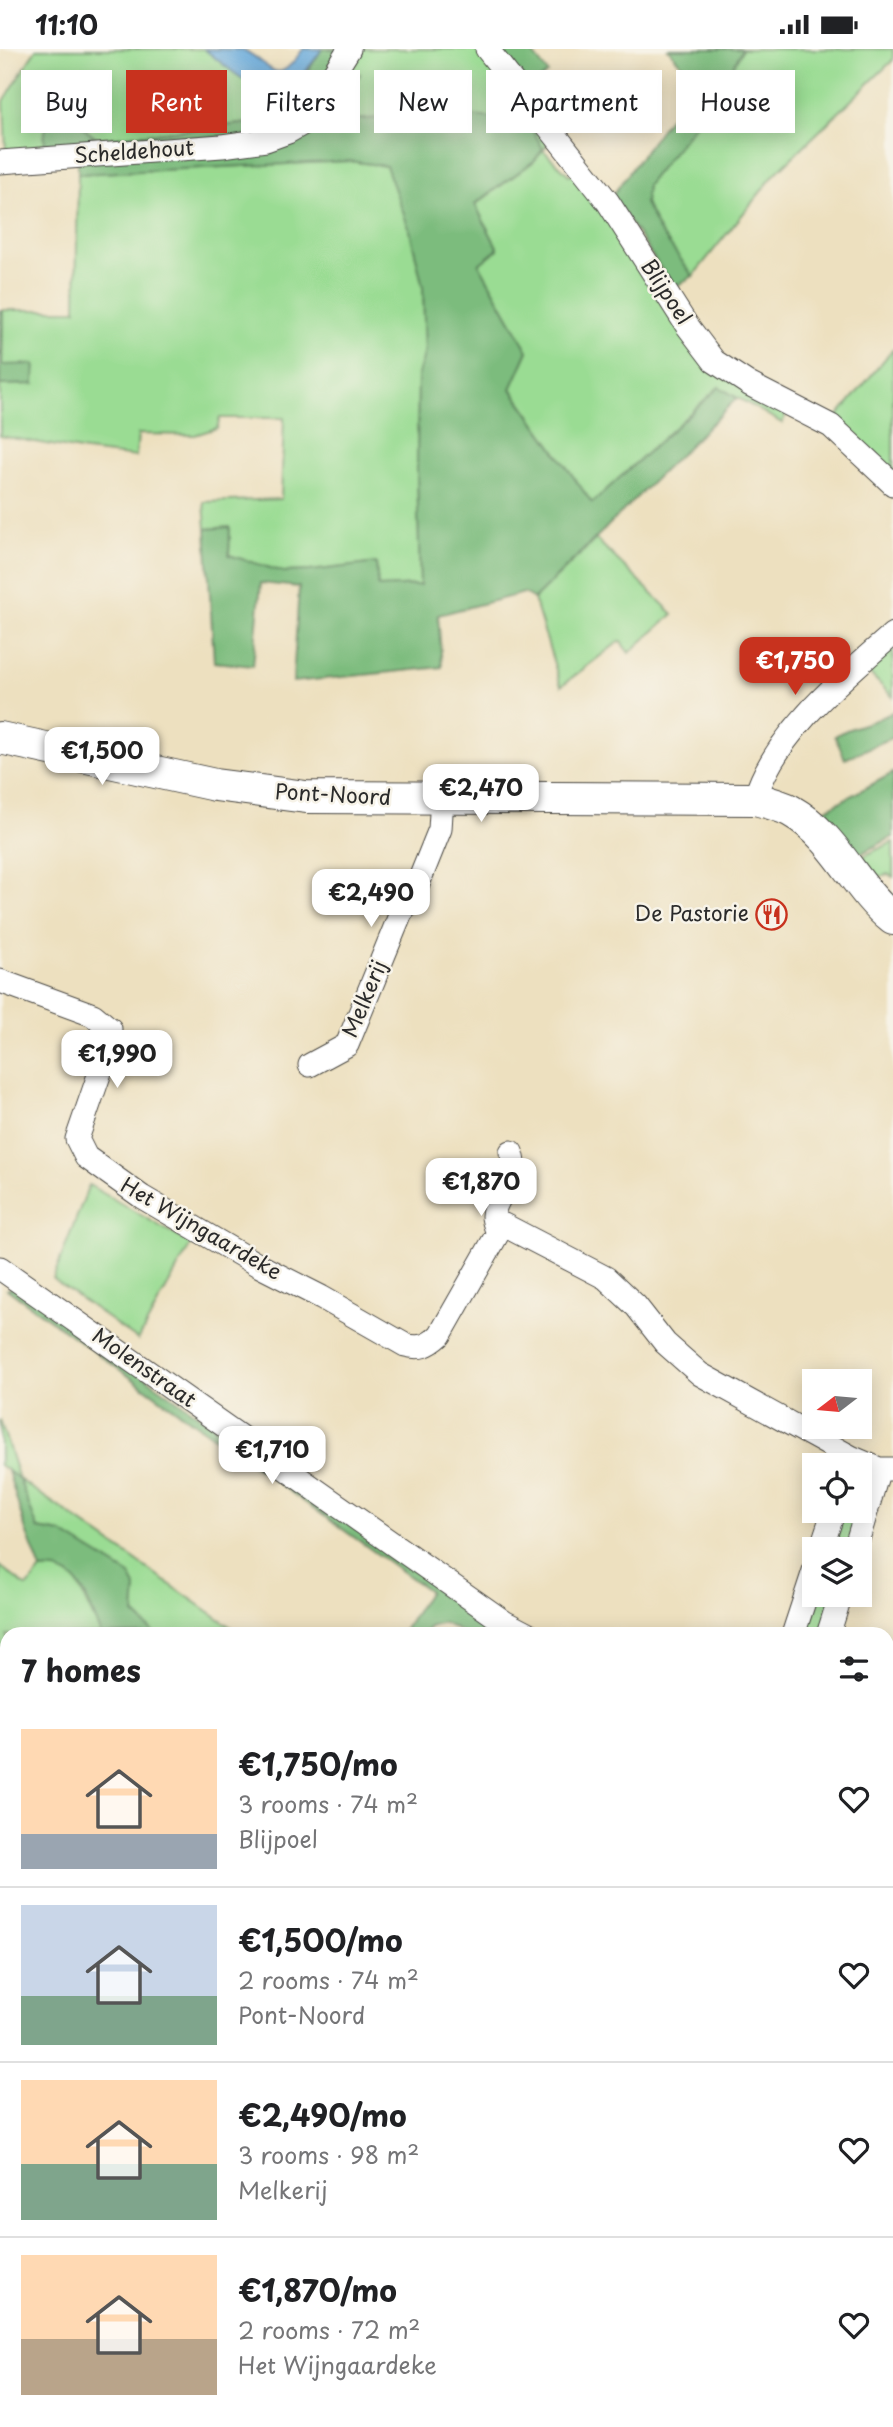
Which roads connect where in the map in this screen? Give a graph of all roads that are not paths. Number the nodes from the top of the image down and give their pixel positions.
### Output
1 (349, 49) edge
2 (487, 49) edge
3 (0, 162) edge
4 (893, 484) edge
5 (893, 634) edge
6 (0, 739) edge
7 (442, 798) junction
8 (755, 799) junction
9 (893, 919) edge
10 (0, 981) edge
11 (310, 1065) dead end
12 (511, 1152) dead end
13 (498, 1233) junction
14 (0, 1268) edge
15 (836, 1453) edge
16 (886, 1469) edge
17 (860, 1537) edge
18 (802, 1607) edge
19 (837, 1607) edge
20 (514, 1627) edge
21 (796, 1627) edge
22 (831, 1627) edge

1 - 3 street, Scheldehout
2 - 4 street, Blijpoel
5 - 8 street
6 - 7 street, Pont-Noord
7 - 8 street, Pont-Noord
7 - 11 street, Melkerij
8 - 9 street
10 - 13 street, Het Wijngaardeke
12 - 13 street, Het Wijngaardeke
13 - 15 street
14 - 20 street, Molenstraat
16 - 17 street
18 - 21 street
19 - 22 street

